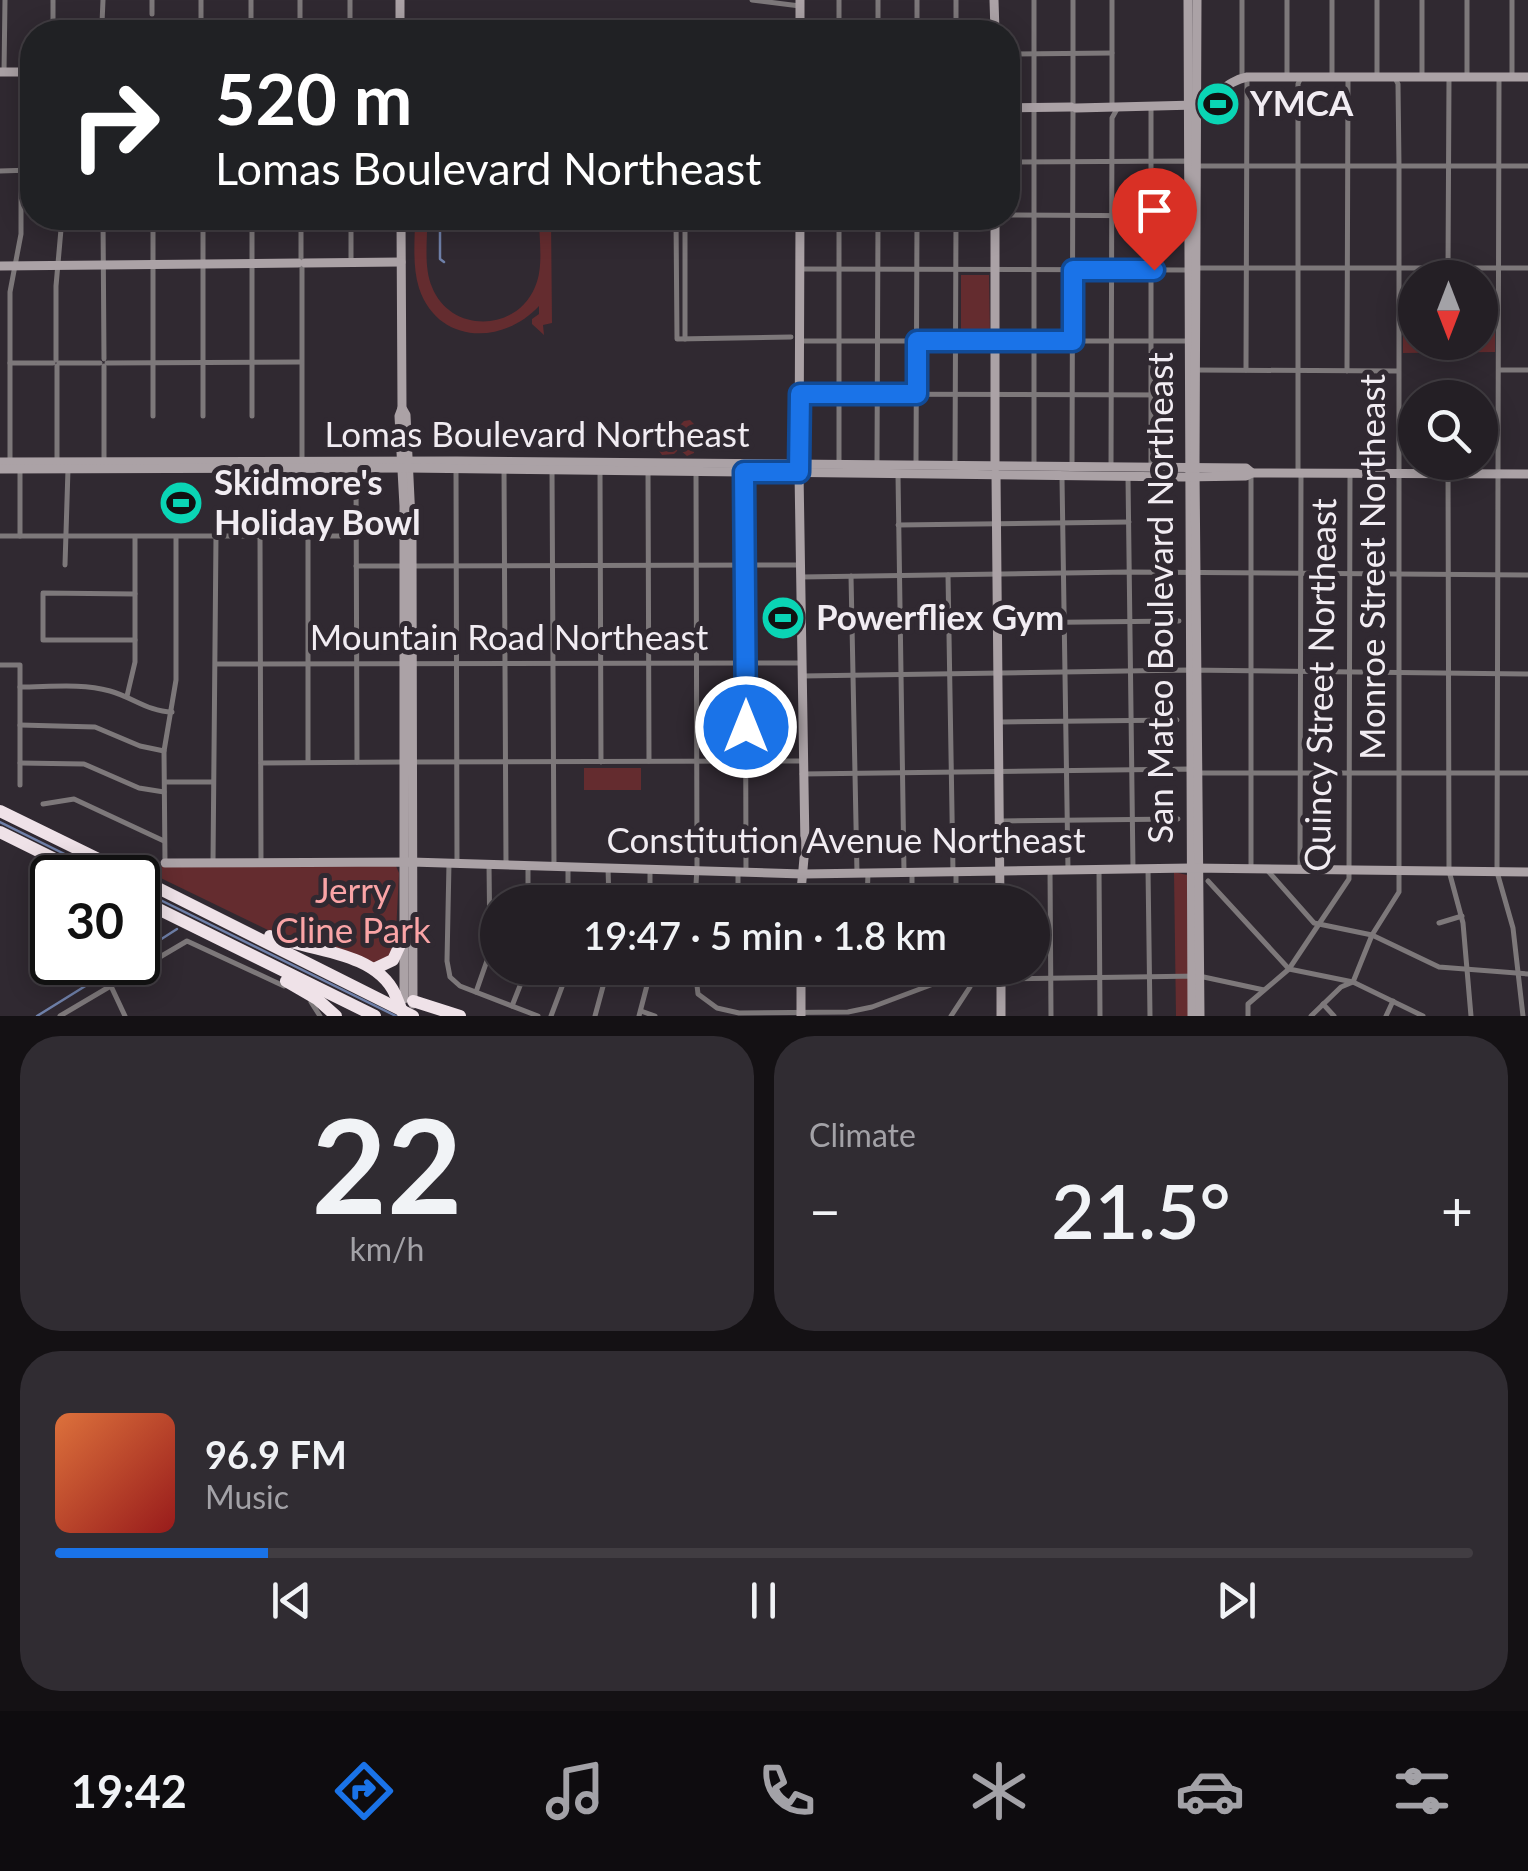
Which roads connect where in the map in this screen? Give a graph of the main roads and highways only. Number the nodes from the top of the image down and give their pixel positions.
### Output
1 (1188, 0) edge
2 (1197, 0) edge
3 (1188, 51) junction
4 (1528, 78) edge
5 (1194, 97) junction
6 (1020, 108) edge
7 (401, 230) edge
8 (800, 230) edge
9 (995, 230) edge
10 (401, 262) junction
11 (0, 266) edge
12 (1192, 269) junction
13 (1191, 370) junction
14 (3, 464) edge
15 (403, 464) junction
16 (60, 466) junction
17 (799, 468) junction
18 (995, 470) junction
19 (1128, 473) junction
20 (1192, 473) junction
21 (1528, 474) edge
22 (0, 810) edge
23 (0, 832) edge
24 (46, 855) edge
25 (91, 855) edge
26 (164, 862) road end
27 (407, 862) junction
28 (1195, 868) junction
29 (1000, 871) junction
30 (1528, 872) edge
31 (804, 874) junction
32 (802, 885) edge
33 (1000, 885) edge
34 (160, 889) edge
35 (200, 909) junction
36 (160, 911) edge
37 (170, 916) junction
38 (404, 936) junction
39 (374, 968) junction
40 (1195, 977) junction
41 (801, 985) edge
42 (1001, 985) edge
43 (411, 1009) edge
44 (453, 1013) edge
45 (802, 1014) edge
46 (336, 1016) edge
47 (376, 1016) edge
48 (1001, 1016) edge
49 (1192, 1016) edge
50 (1200, 1016) edge

1 - 3 main road, San Mateo Boulevard Northeast
2 - 5 main road, San Mateo Boulevard Northeast
3 - 5 main road, San Mateo Boulevard Northeast
3 - 5 main road
4 - 5 main road
5 - 6 main road
5 - 12 main road, San Mateo Boulevard Northeast
7 - 10 main road
8 - 17 main road
9 - 18 main road
10 - 11 main road
10 - 15 main road
12 - 13 main road, San Mateo Boulevard Northeast
12 - 13 main road, San Mateo Boulevard Northeast
13 - 20 main road, San Mateo Boulevard Northeast
14 - 16 main road, Lomas Boulevard Northeast
14 - 16 main road, Lomas Boulevard Northeast
15 - 16 main road, Lomas Boulevard Northeast
15 - 17 main road, Lomas Boulevard Northeast
15 - 27 main road
17 - 18 main road, Lomas Boulevard Northeast
17 - 31 main road
18 - 19 main road, Lomas Boulevard Northeast
18 - 29 main road
19 - 20 main road, Lomas Boulevard Northeast
19 - 20 main road, Lomas Boulevard Northeast
20 - 21 main road, Lomas Boulevard Northeast
20 - 28 main road, San Mateo Boulevard Northeast
22 - 25 highway
23 - 24 highway
26 - 27 main road, Constitution Avenue Northeast
27 - 31 main road, Constitution Avenue Northeast
27 - 38 main road
27 - 43 main road
28 - 29 main road, Constitution Avenue Northeast
28 - 30 main road, Constitution Avenue Northeast
28 - 40 main road, San Mateo Boulevard Northeast
29 - 31 main road, Constitution Avenue Northeast
29 - 33 main road
31 - 32 main road
34 - 35 highway
35 - 39 highway
35 - 43 highway
36 - 37 highway
37 - 46 highway
37 - 47 highway
38 - 39 highway
38 - 43 main road
39 - 43 highway
40 - 49 main road, San Mateo Boulevard Northeast
40 - 50 main road, San Mateo Boulevard Northeast
41 - 45 main road
42 - 48 main road
43 - 44 highway
43 - 44 highway

